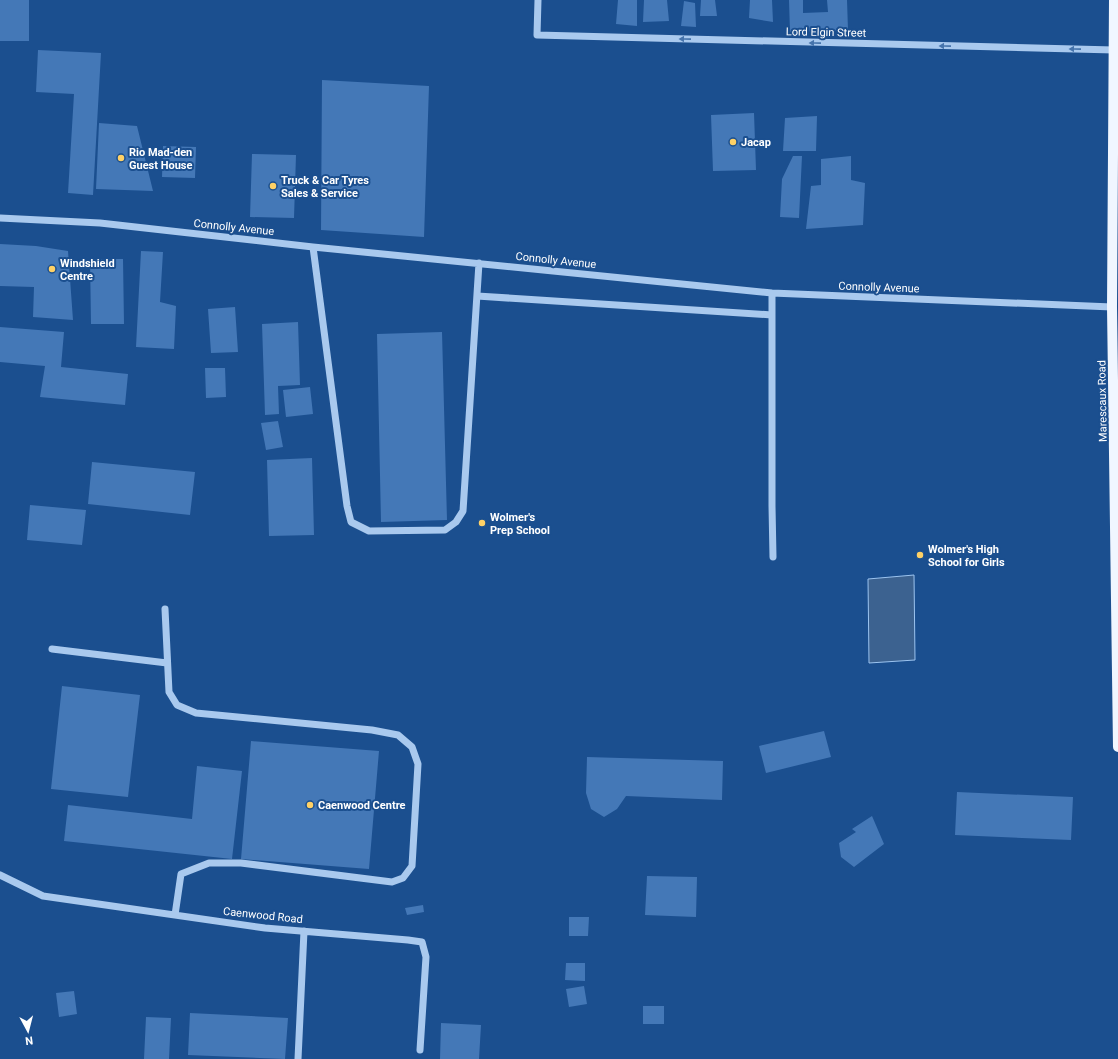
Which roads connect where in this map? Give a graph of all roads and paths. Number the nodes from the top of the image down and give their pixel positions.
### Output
1 (538, 0) edge
2 (1114, 0) edge
3 (1115, 54) edge
4 (0, 218) edge
5 (313, 247) junction
6 (479, 263) junction
7 (772, 293) junction
8 (477, 296) junction
9 (1112, 307) junction
10 (772, 315) junction
11 (773, 557) dead end
12 (165, 608) dead end
13 (52, 649) dead end
14 (167, 663) junction
15 (1118, 747) edge
16 (0, 875) edge
17 (176, 915) junction
18 (304, 931) junction
19 (420, 1050) dead end
20 (298, 1059) edge

3 -> 1 street, Lord Elgin Street
2 - 3 main road, Marescaux Road
3 - 9 main road, Marescaux Road
4 - 5 street, Connolly Avenue
5 - 6 street, Connolly Avenue
5 - 8 street
6 - 7 street, Connolly Avenue
6 - 8 street
7 - 9 street, Connolly Avenue
7 - 10 street
8 - 10 street
9 - 15 main road, Marescaux Road
10 - 11 street
12 - 14 street
13 - 14 street
14 - 17 street
16 - 17 street, Caenwood Road
17 - 18 street, Caenwood Road
18 - 19 street, Caenwood Road
18 - 20 street

